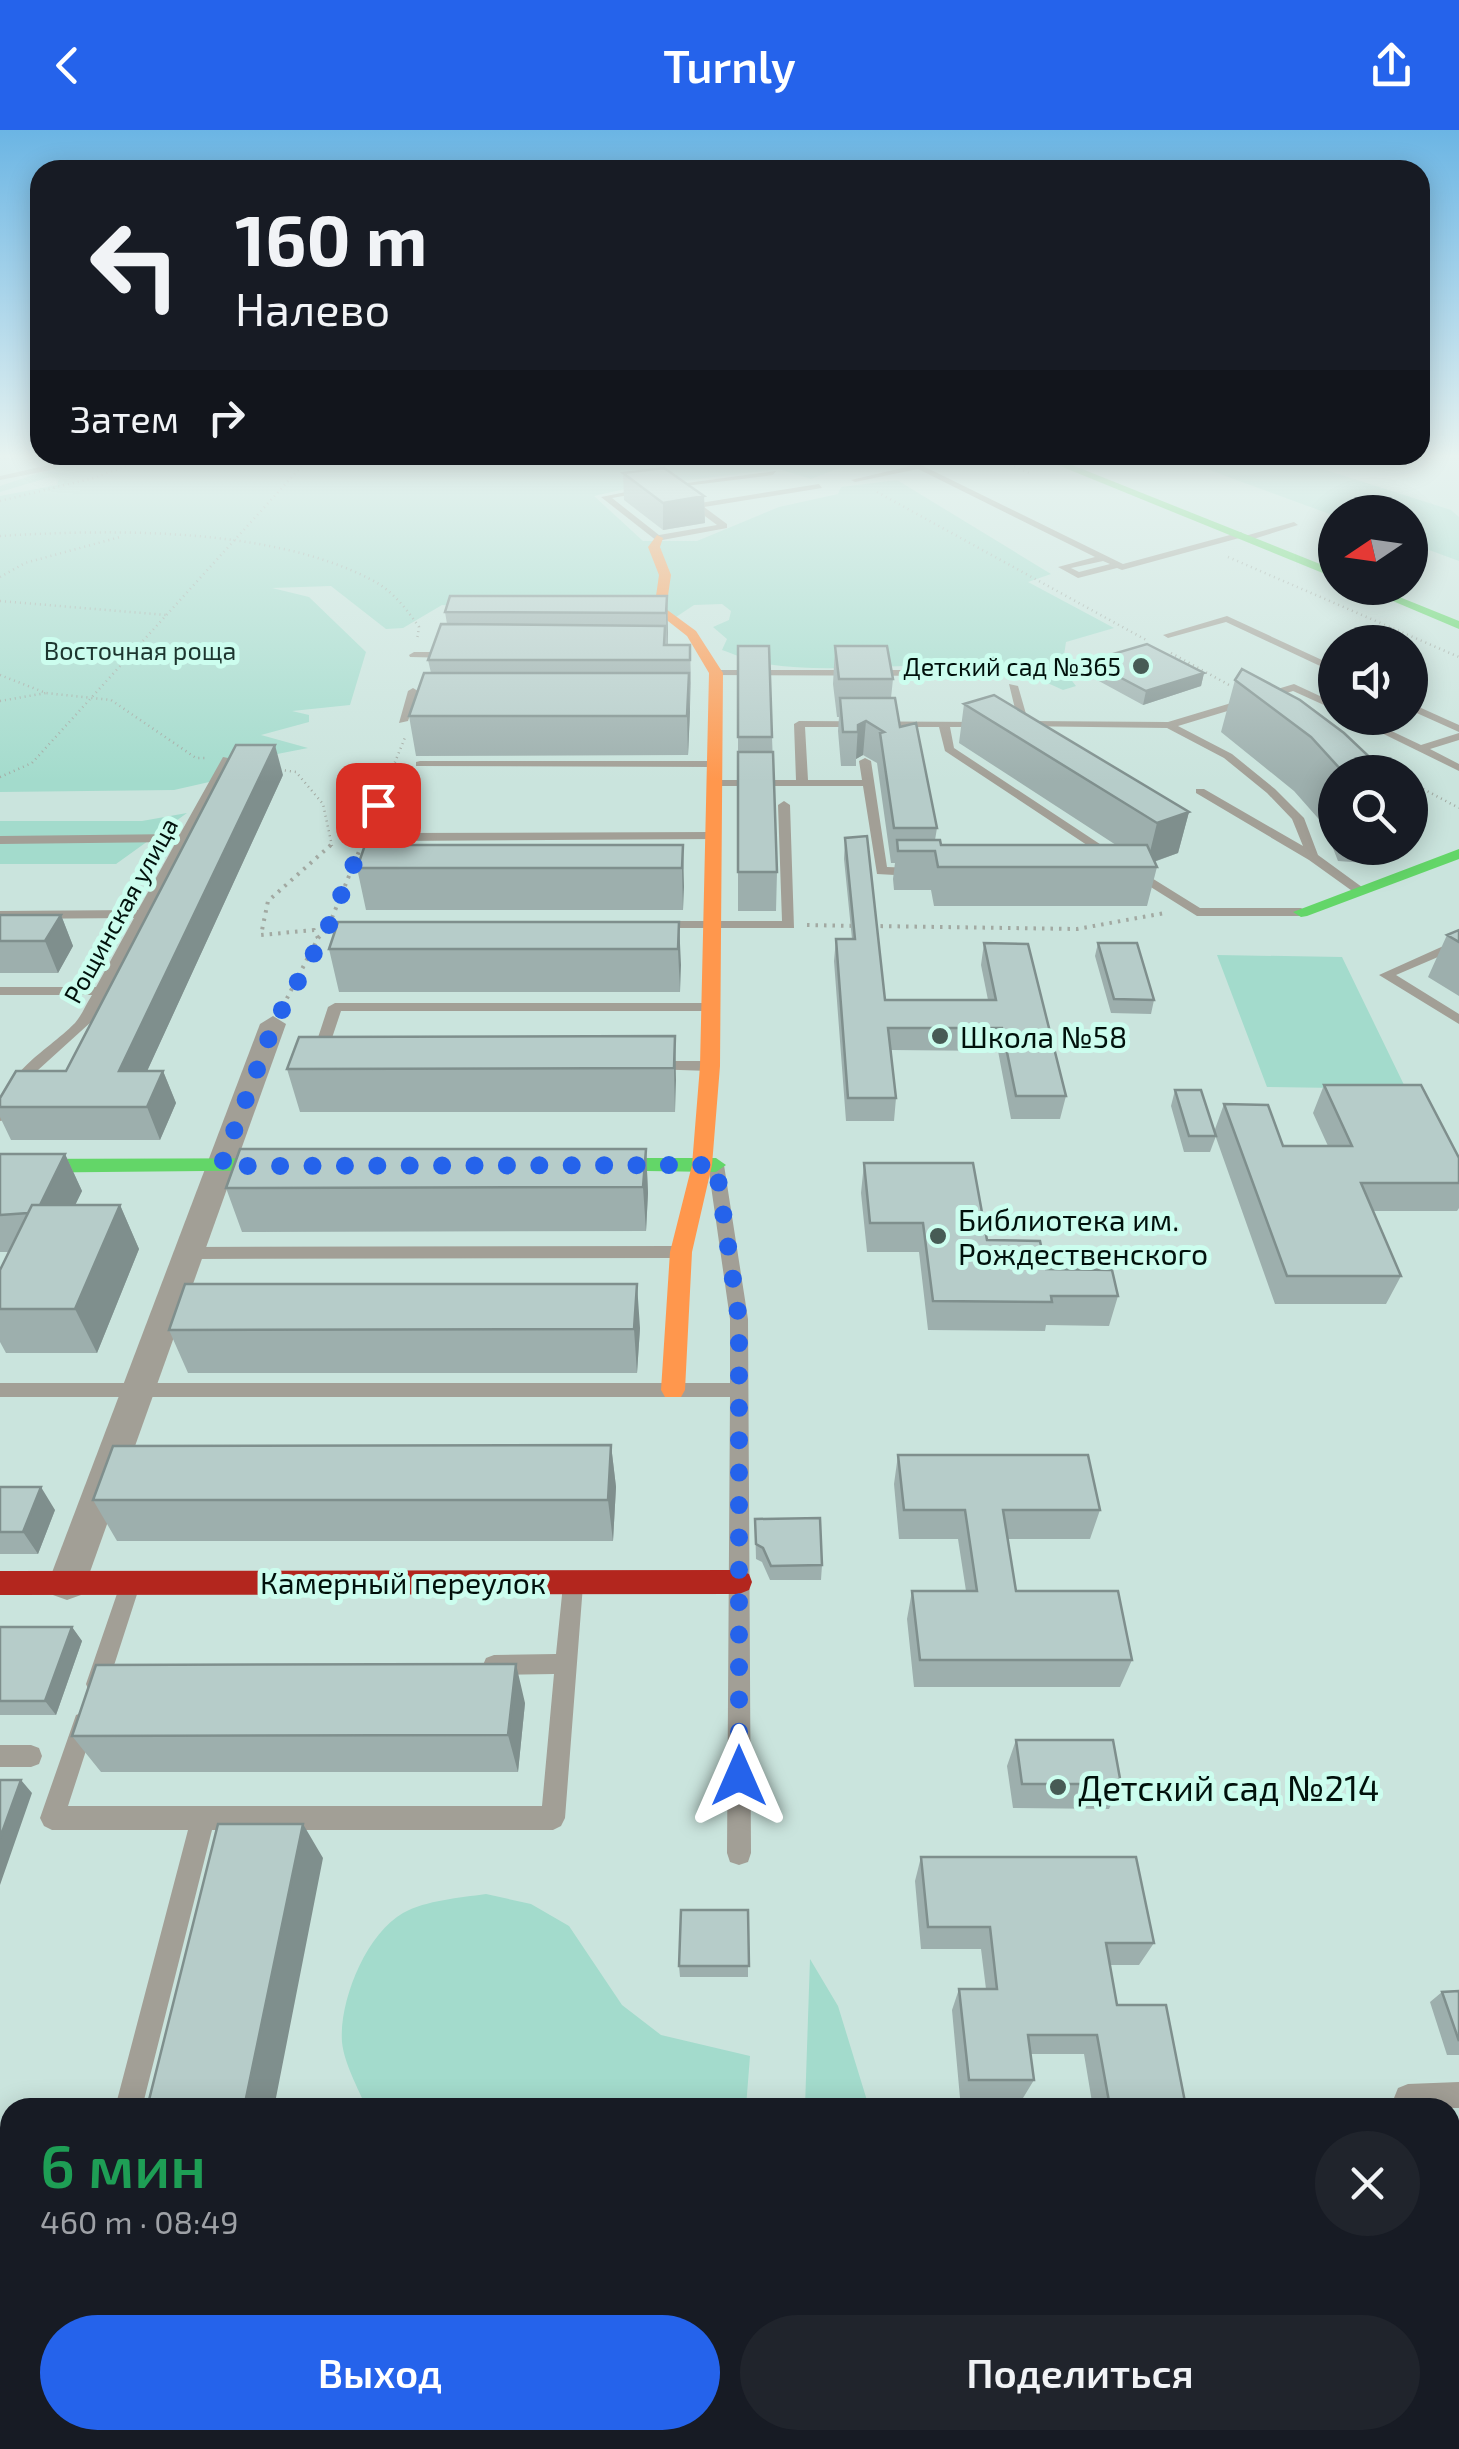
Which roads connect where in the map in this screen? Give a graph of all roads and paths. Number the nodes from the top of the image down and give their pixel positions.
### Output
1 (212, 565) edge
2 (340, 565) edge
3 (662, 565) edge
4 (1010, 565) edge
5 (1074, 565) edge
6 (1119, 565) edge
7 (0, 601) edge
8 (1410, 605) edge
9 (166, 615) junction
10 (1459, 625) edge
11 (1168, 635) dead end
12 (1150, 642) edge
13 (1168, 651) edge
14 (414, 655) joint
15 (462, 656) edge
16 (705, 662) junction
17 (1318, 662) edge
18 (980, 673) dead end
19 (0, 675) edge
20 (1012, 686) dead end
21 (413, 691) edge
22 (46, 693) junction
23 (94, 695) junction
24 (1318, 698) edge
25 (1254, 699) junction
26 (0, 701) edge
27 (409, 705) junction
28 (428, 705) edge
29 (1428, 716) edge
30 (403, 721) joint
31 (944, 724) junction
32 (992, 724) edge
33 (1008, 724) edge
34 (1024, 724) junction
35 (1169, 724) junction
36 (1459, 732) edge
37 (1391, 735) edge
38 (1420, 749) junction
39 (228, 759) junction
40 (866, 761) dead end
41 (420, 764) dead end
42 (1459, 768) edge
43 (715, 773) junction
44 (0, 777) edge
45 (802, 783) junction
46 (868, 783) junction
47 (1200, 790) dead end
48 (1428, 792) edge
49 (784, 805) dead end
50 (1459, 808) edge
51 (391, 836) dead end
52 (713, 836) junction
53 (185, 838) junction
54 (0, 840) edge
55 (1459, 854) edge
56 (1313, 857) junction
57 (920, 872) edge
58 (1116, 872) edge
59 (1136, 872) junction
60 (1360, 890) junction
61 (1198, 912) junction
62 (1301, 912) joint
63 (143, 914) junction
64 (0, 915) edge
65 (635, 925) edge
66 (712, 925) junction
67 (789, 925) junction
68 (318, 938) junction
69 (1459, 944) edge
70 (0, 991) edge
71 (101, 991) junction
72 (711, 1007) junction
73 (1459, 1020) edge
74 (274, 1024) joint
75 (336, 1066) edge
76 (631, 1066) edge
77 (710, 1066) junction
78 (0, 1116) edge
79 (318, 1165) edge
80 (568, 1165) edge
81 (709, 1165) junction
82 (0, 1166) edge
83 (221, 1166) junction
84 (681, 1252) junction
85 (189, 1253) junction
86 (0, 1390) edge
87 (138, 1390) junction
88 (674, 1390) junction
89 (738, 1390) junction
90 (131, 1582) junction
91 (574, 1582) junction
92 (739, 1582) junction
93 (0, 1583) edge
94 (67, 1583) junction
95 (470, 1664) edge
96 (566, 1664) junction
97 (0, 1756) edge
98 (30, 1756) dead end
99 (202, 1818) junction
100 (739, 1853) dead end
101 (1459, 2095) edge
102 (131, 2098) edge
103 (1408, 2098) edge

1 - 9 path
2 - 14 path
3 - 16 street
4 - 12 path
5 - 6 lane
7 - 9 path
8 - 10 street
9 - 23 path
11 - 17 lane
13 - 25 path
14 - 15 lane
16 - 18 lane
16 - 43 street
19 - 22 path
20 - 34 lane
21 - 27 lane
22 - 23 path
22 - 26 path
23 - 39 path
23 - 44 path
24 - 25 lane
25 - 35 lane
27 - 28 lane
27 - 30 lane
29 - 36 lane
30 - 68 path
31 - 32 lane
31 - 45 lane
31 - 59 lane
33 - 34 lane
34 - 35 lane
35 - 56 lane
36 - 38 lane
37 - 38 lane
38 - 42 lane
39 - 53 lane, Рощинская улица
39 - 68 path
40 - 46 lane
41 - 43 lane
43 - 45 lane
43 - 52 street
45 - 46 lane
46 - 57 lane
47 - 56 lane
48 - 50 path
49 - 67 lane
51 - 52 lane
52 - 66 street
53 - 54 lane
53 - 63 lane, Рощинская улица
55 - 60 street
56 - 60 lane
58 - 59 lane
59 - 61 lane
60 - 62 street
61 - 62 lane
61 - 67 path
63 - 64 lane
63 - 71 lane, Рощинская улица
65 - 66 lane
66 - 67 lane
66 - 72 street
68 - 74 path
69 - 73 lane
70 - 71 lane
71 - 78 lane, Рощинская улица
72 - 75 lane
72 - 77 street
74 - 83 street
76 - 77 lane
77 - 81 street
79 - 83 street
80 - 81 street
81 - 84 street
81 - 89 lane
82 - 83 street
83 - 85 street
84 - 85 lane
84 - 88 street
85 - 87 street
86 - 87 lane
87 - 88 lane
87 - 94 street
88 - 89 lane
89 - 92 lane
90 - 91 street, Камерный переулок
90 - 94 street, Камерный переулок
90 - 99 lane
91 - 92 street, Камерный переулок
91 - 96 lane
92 - 100 lane
93 - 94 street, Камерный переулок
95 - 96 lane
96 - 99 lane
97 - 98 lane
99 - 102 lane
101 - 103 lane

